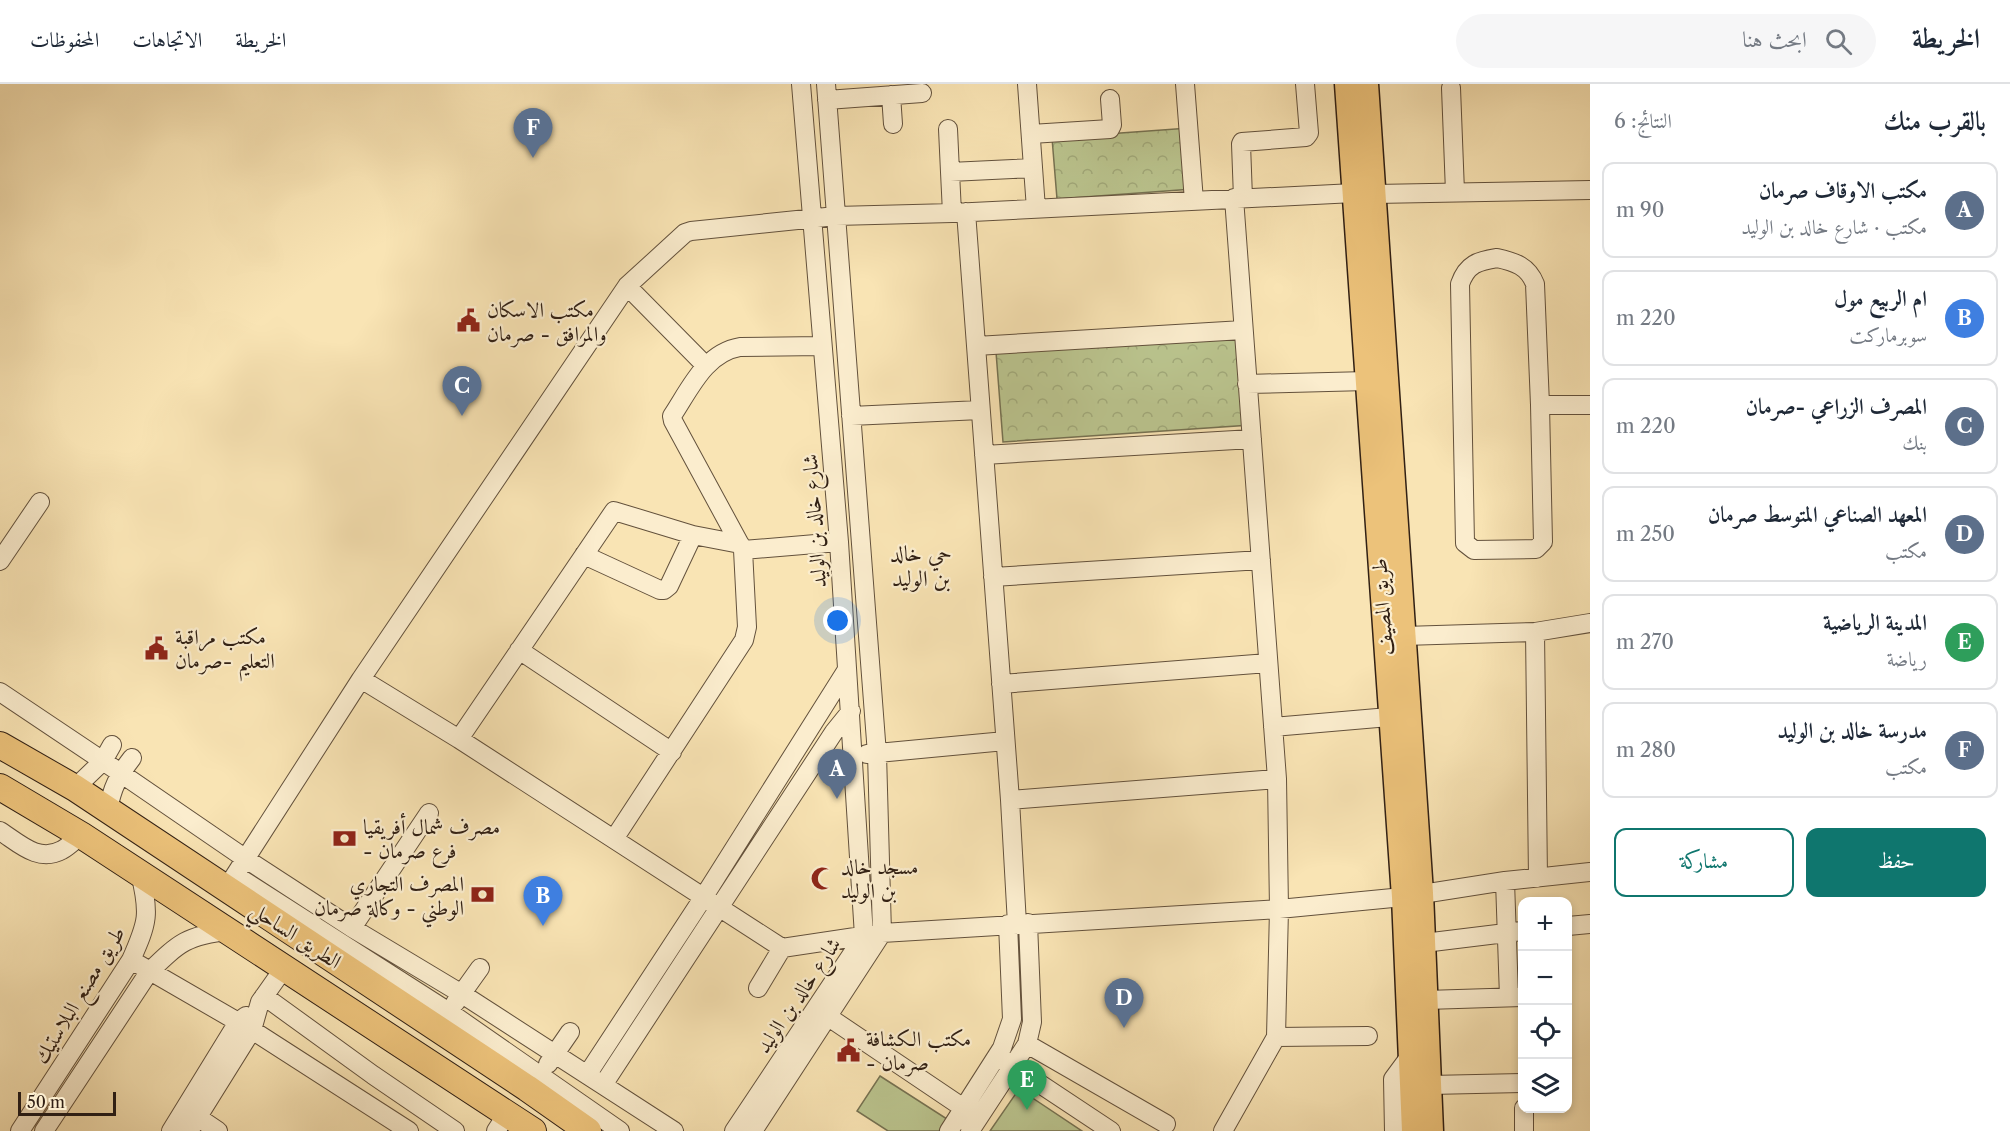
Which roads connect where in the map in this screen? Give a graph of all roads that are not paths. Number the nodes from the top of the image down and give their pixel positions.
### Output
1 (801, 84) edge
2 (1027, 84) edge
3 (1185, 84) edge
4 (1305, 84) edge
5 (1346, 84) edge
6 (1367, 84) edge
7 (1451, 87) dead end
8 (826, 92) edge
9 (922, 93) dead end
10 (891, 95) junction
11 (1110, 99) dead end
12 (893, 124) dead end
13 (948, 129) dead end
14 (1031, 134) junction
15 (1033, 168) junction
16 (950, 172) junction
17 (1590, 190) edge
18 (1455, 192) junction
19 (1365, 194) junction
20 (1238, 198) junction
21 (1194, 201) junction
22 (1036, 209) junction
23 (959, 213) junction
24 (836, 216) junction
25 (812, 219) junction
26 (627, 286) junction
27 (1244, 330) junction
28 (822, 346) junction
29 (976, 346) junction
30 (705, 365) junction
31 (1367, 381) junction
32 (1248, 384) junction
33 (1540, 405) junction
34 (1590, 405) edge
35 (980, 410) junction
36 (851, 416) junction
37 (1252, 439) junction
38 (984, 455) junction
39 (40, 502) dead end
40 (693, 535) junction
41 (839, 542) junction
42 (742, 547) junction
43 (584, 555) junction
44 (1261, 560) junction
45 (0, 561) edge
46 (993, 577) junction
47 (1590, 623) edge
48 (1535, 632) junction
49 (1404, 636) junction
50 (519, 651) junction
51 (1268, 663) junction
52 (846, 671) junction
53 (361, 679) junction
54 (1001, 684) junction
55 (0, 692) edge
56 (851, 711) junction
57 (1389, 717) junction
58 (816, 721) junction
59 (1273, 727) junction
60 (834, 732) junction
61 (459, 740) junction
62 (1005, 741) junction
63 (0, 745) edge
64 (112, 745) dead end
65 (672, 752) junction
66 (877, 754) junction
67 (854, 755) junction
68 (132, 758) dead end
69 (103, 761) junction
70 (121, 773) junction
71 (1277, 779) junction
72 (0, 787) edge
73 (75, 788) junction
74 (1010, 800) junction
75 (108, 810) junction
76 (429, 813) dead end
77 (0, 831) edge
78 (81, 835) junction
79 (614, 839) junction
80 (250, 853) junction
81 (1590, 872) edge
82 (140, 873) junction
83 (1538, 878) junction
84 (231, 882) junction
85 (1505, 882) junction
86 (1412, 895) junction
87 (703, 898) junction
88 (719, 908) junction
89 (1279, 909) junction
90 (1018, 924) junction
91 (1590, 924) edge
92 (1572, 926) edge
93 (352, 928) junction
94 (229, 931) junction
95 (1515, 932) edge
96 (873, 935) junction
97 (1424, 943) junction
98 (782, 948) junction
99 (131, 960) junction
100 (284, 968) junction
101 (480, 968) dead end
102 (149, 972) junction
103 (758, 988) dead end
104 (462, 994) junction
105 (1516, 997) edge
106 (262, 999) junction
107 (1426, 1000) junction
108 (827, 1016) junction
109 (441, 1019) junction
110 (245, 1026) junction
111 (570, 1032) dead end
112 (1368, 1036) dead end
113 (1276, 1037) junction
114 (1027, 1044) junction
115 (554, 1054) junction
116 (997, 1056) junction
117 (1410, 1056) junction
118 (1013, 1066) junction
119 (587, 1075) junction
120 (534, 1081) junction
121 (1518, 1083) edge
122 (603, 1085) junction
123 (1430, 1085) junction
124 (965, 1109) junction
125 (1524, 1113) edge
126 (191, 1119) edge
127 (501, 1123) edge
128 (1166, 1124) dead end
129 (743, 1129) edge
130 (23, 1130) edge
131 (44, 1131) edge
132 (171, 1131) edge
133 (218, 1131) edge
134 (409, 1131) edge
135 (454, 1131) edge
136 (533, 1131) edge
137 (588, 1131) edge
138 (620, 1131) edge
139 (674, 1131) edge
140 (949, 1131) edge
141 (970, 1131) edge
142 (1111, 1131) edge
143 (1222, 1131) edge
144 (1394, 1131) edge
145 (1413, 1131) edge
146 (1431, 1131) edge
147 (1524, 1131) edge

1 - 25 street, شارع خالد بن الوليد
2 - 14 street
3 - 21 street
4 - 20 street
5 - 19 main road, طريق المصيف
6 - 19 main road, طريق المصيف
7 - 18 street
8 - 10 street
8 - 24 street
9 - 10 street
10 - 12 street
11 - 14 street
13 - 16 street
14 - 15 street
15 - 16 street
15 - 22 street
16 - 23 street
17 - 18 street
18 - 19 street
19 - 20 street
19 - 31 main road, طريق المصيف
19 - 49 main road, طريق المصيف
20 - 21 street
20 - 27 street
21 - 22 street
22 - 23 street
23 - 24 street
23 - 29 street
24 - 25 street
24 - 36 street
25 - 26 street
25 - 28 street, شارع خالد بن الوليد
26 - 30 street
26 - 53 street
27 - 29 street
27 - 32 street
28 - 30 street
28 - 41 street, شارع خالد بن الوليد
29 - 35 street
30 - 42 street
31 - 32 street
31 - 57 main road, طريق المصيف
32 - 37 street
33 - 33 street
33 - 34 street
35 - 36 street
35 - 38 street
36 - 66 street
37 - 38 street
37 - 44 street
38 - 46 street
39 - 45 street
40 - 42 street
40 - 43 street
40 - 43 street
41 - 42 street
41 - 52 street, شارع خالد بن الوليد
42 - 65 street
43 - 50 street
44 - 46 street
44 - 51 street
46 - 54 street
47 - 48 street
48 - 49 street
48 - 83 street
49 - 86 main road, طريق المصيف
50 - 61 street
50 - 65 street
51 - 54 street
51 - 59 street
52 - 56 street, شارع خالد بن الوليد
52 - 58 street
53 - 61 street
53 - 80 street
54 - 62 street
55 - 69 street
56 - 60 street
56 - 67 street, شارع خالد بن الوليد
57 - 59 street
57 - 86 main road, طريق المصيف
58 - 60 street
58 - 87 street
59 - 71 street
60 - 88 street
61 - 79 street
62 - 66 street
62 - 74 street
63 - 73 highway, الطريق الساحلي
64 - 69 street
65 - 79 street
66 - 67 street
66 - 96 street
67 - 96 street, شارع خالد بن الوليد
68 - 70 street
69 - 70 street
69 - 73 street
70 - 75 street
70 - 80 street
71 - 74 street
71 - 89 street
72 - 78 highway, الطريق الساحلي
73 - 75 highway, الطريق الساحلي
74 - 90 street
75 - 84 highway, الطريق الساحلي
76 - 93 street
77 - 78 street
78 - 82 highway, الطريق الساحلي
79 - 87 street
80 - 84 street
80 - 93 street
81 - 83 street
82 - 94 highway, الطريق الساحلي
82 - 99 street, طريق مصنع البلاستيك
83 - 85 street
84 - 109 highway, الطريق الساحلي
85 - 86 street
85 - 95 street
86 - 89 street
86 - 97 main road, طريق المصيف
86 - 117 main road, طريق المصيف
87 - 88 street
87 - 119 street
88 - 98 street
88 - 122 street
89 - 90 street
89 - 113 street
90 - 96 street
90 - 114 street
90 - 116 street
91 - 92 street
93 - 104 street
94 - 100 highway, الطريق الساحلي
94 - 102 street, طريق مصنع البلاستيك
95 - 97 street
95 - 105 street
96 - 98 street
96 - 108 street, شارع خالد بن الوليد
96 - 129 street, شارع خالد بن الوليد
97 - 107 main road, طريق المصيف
98 - 103 street
99 - 102 street
99 - 130 street, طريق مصنع البلاستيك
100 - 106 street
100 - 127 highway, الطريق الساحلي
101 - 104 street
102 - 110 street
102 - 131 street, طريق مصنع البلاستيك
104 - 109 street
104 - 115 street
105 - 107 street
106 - 110 street
106 - 135 street
107 - 123 main road, طريق المصيف
108 - 124 street
108 - 129 street, شارع خالد بن الوليد
109 - 120 highway, الطريق الساحلي
110 - 126 street
110 - 134 street
111 - 115 street
112 - 113 street
113 - 143 street
114 - 118 street
114 - 128 street
115 - 119 street
115 - 120 street
116 - 118 street
116 - 124 street
117 - 144 street
117 - 145 main road, طريق المصيف
118 - 141 street
118 - 142 street
119 - 122 street
120 - 137 highway, الطريق الساحلي
120 - 138 street
121 - 123 street
122 - 139 street
123 - 146 main road, طريق المصيف
124 - 140 street
125 - 147 street
126 - 132 street
126 - 133 street
127 - 136 highway, الطريق الساحلي

